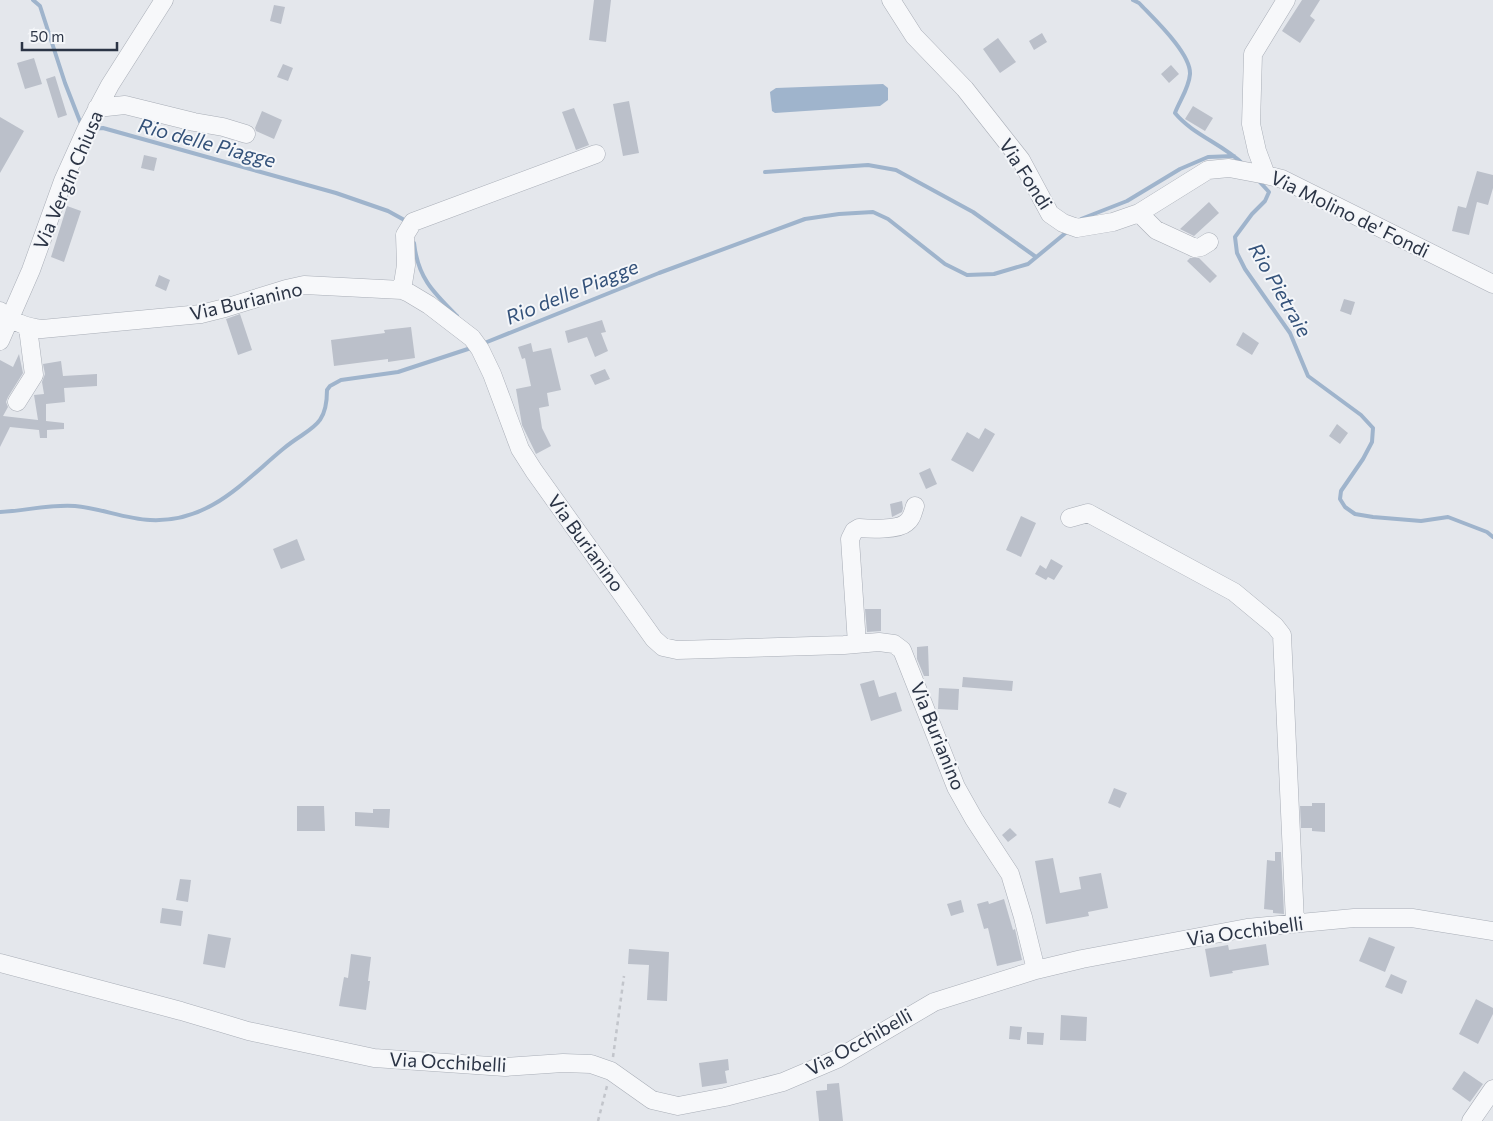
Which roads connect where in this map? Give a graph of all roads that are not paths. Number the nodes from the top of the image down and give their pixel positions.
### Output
1 (164, 0) edge
2 (891, 0) edge
3 (1286, 0) edge
4 (97, 108) junction
5 (246, 134) dead end
6 (596, 154) dead end
7 (1266, 175) junction
8 (1139, 213) junction
9 (1209, 242) dead end
10 (1493, 284) edge
11 (402, 290) junction
12 (4, 315) edge
13 (28, 328) junction
14 (0, 341) edge
15 (17, 402) dead end
16 (915, 506) dead end
17 (1070, 518) dead end
18 (857, 644) junction
19 (1295, 922) junction
20 (1493, 931) edge
21 (0, 963) edge
22 (1036, 970) junction
23 (1493, 1089) edge
24 (1472, 1121) edge

1 - 4 street, Via Vergin Chiusa
2 - 8 street, Via Fondi
3 - 7 street, Via Molino de' Fondi
4 - 5 street
4 - 12 street, Via Vergin Chiusa
6 - 11 street
7 - 8 street, Via Fondi
7 - 10 street, Via Molino de' Fondi
8 - 9 street
11 - 13 street, Via Burianino
11 - 18 street, Via Burianino
12 - 13 street, Via Burianino
12 - 14 street, Via Vergin Chiusa
13 - 15 street
16 - 18 street
17 - 19 street
18 - 22 street, Via Burianino
19 - 20 street, Via Occhibelli
19 - 22 street, Via Occhibelli
21 - 22 street, Via Occhibelli
23 - 24 street

